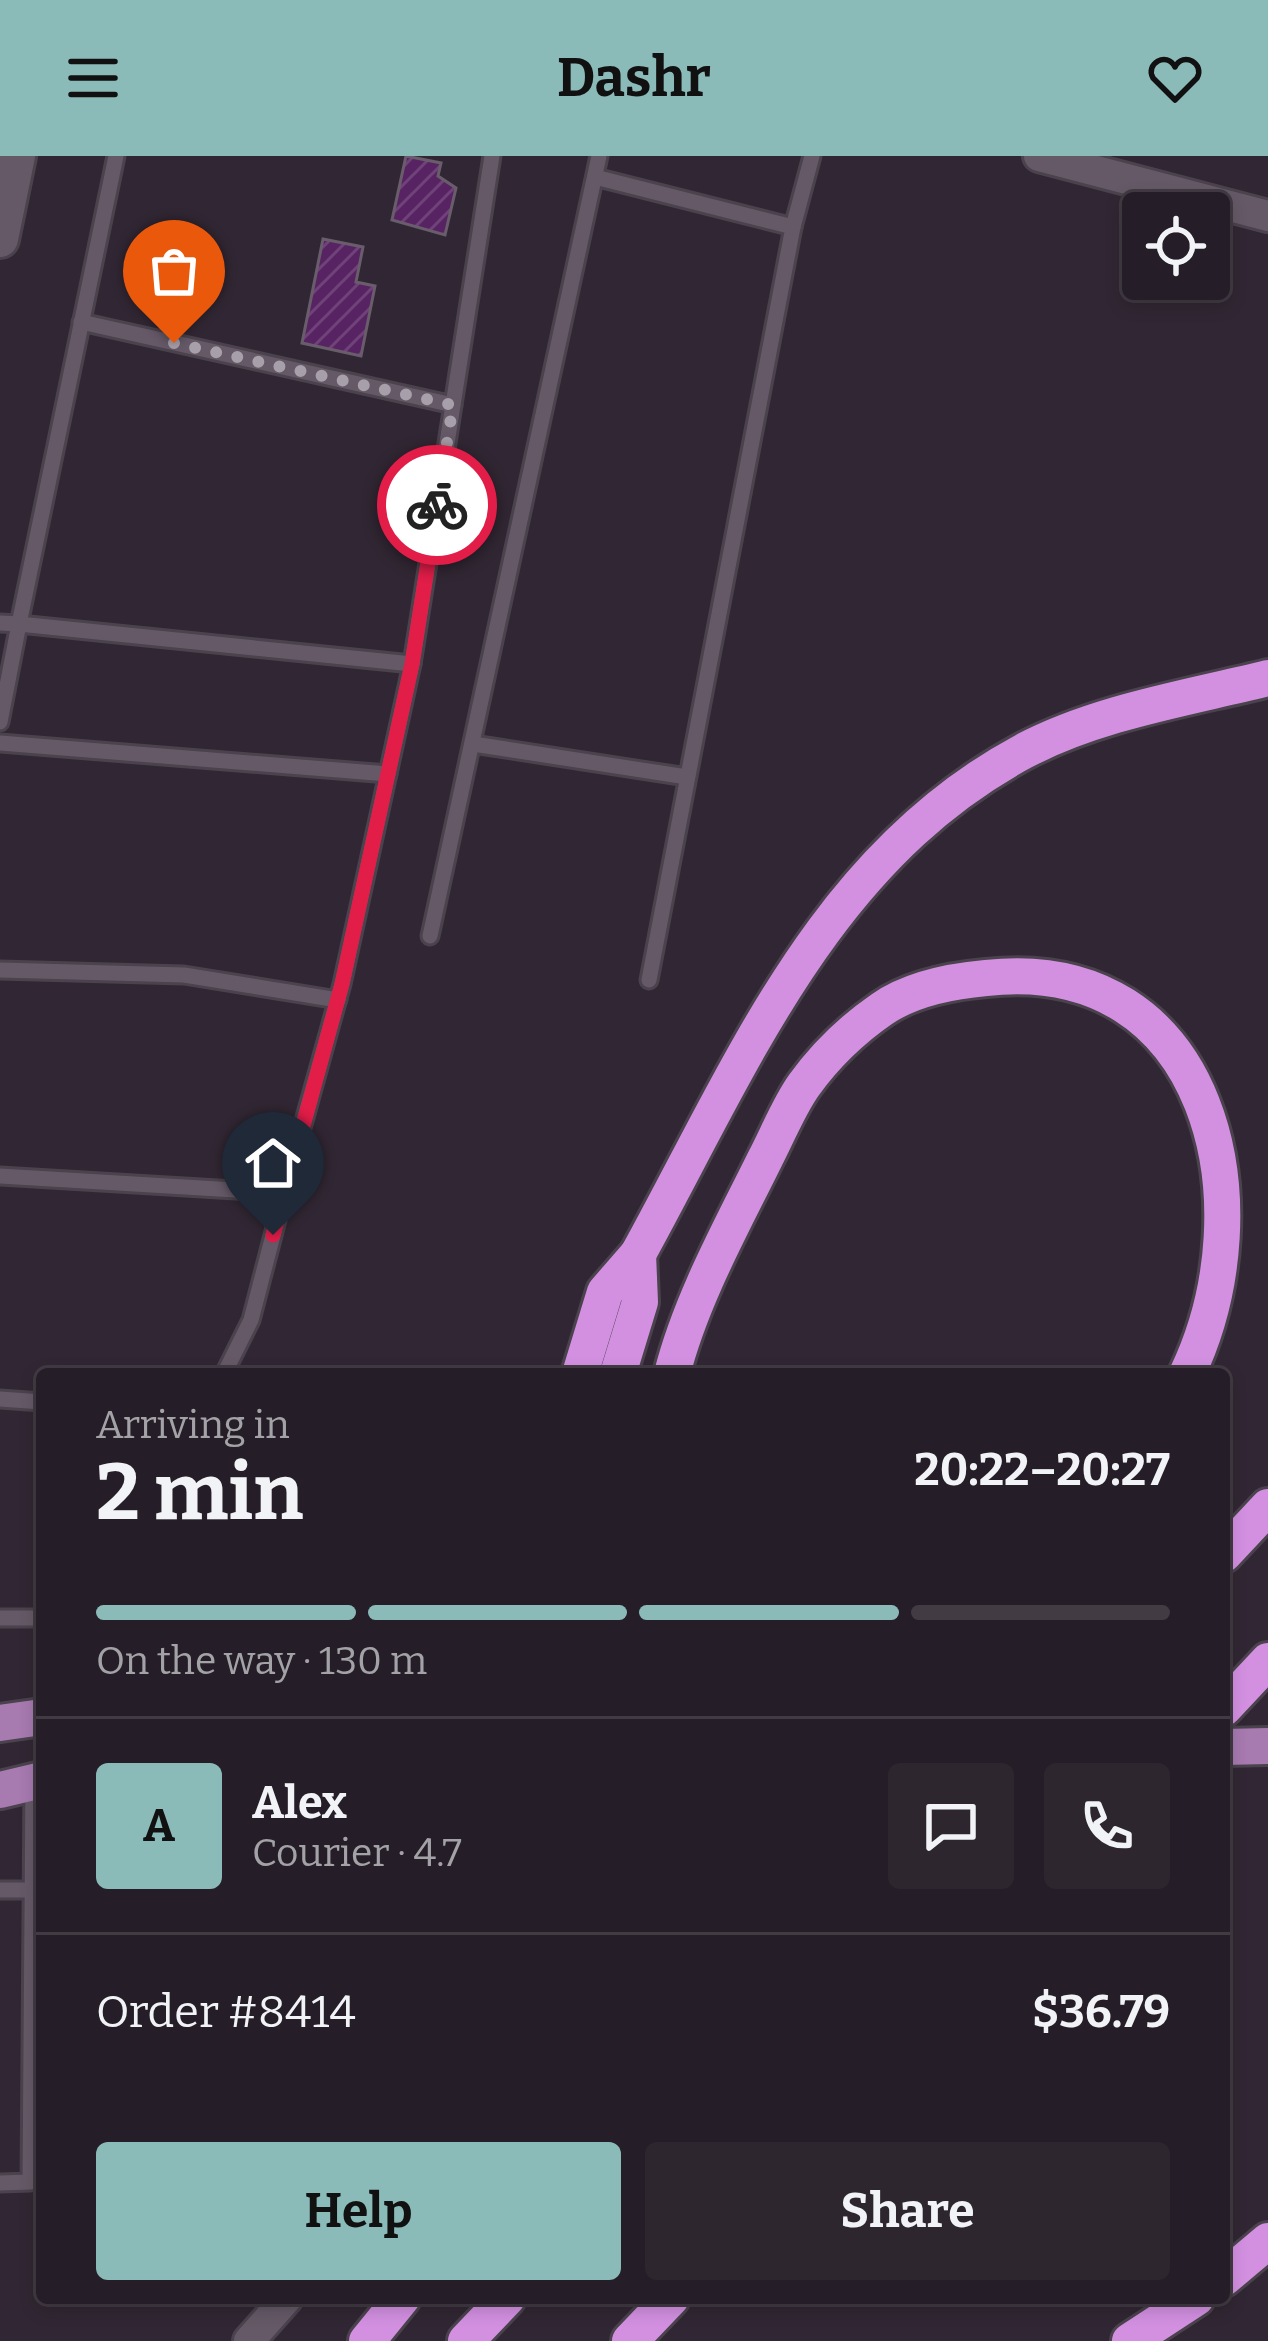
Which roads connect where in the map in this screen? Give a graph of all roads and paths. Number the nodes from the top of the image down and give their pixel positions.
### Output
1 (17, 156) edge
2 (116, 156) edge
3 (492, 156) edge
4 (599, 156) edge
5 (812, 156) edge
6 (1039, 156) edge
7 (595, 177) junction
8 (1268, 216) edge
9 (793, 226) junction
10 (0, 239) edge
11 (81, 322) junction
12 (453, 405) junction
13 (0, 623) edge
14 (19, 624) junction
15 (412, 664) junction
16 (1268, 678) edge
17 (0, 722) edge
18 (0, 743) edge
19 (473, 744) junction
20 (388, 774) junction
21 (687, 777) junction
22 (430, 936) dead end
23 (0, 970) edge
24 (649, 980) dead end
25 (338, 1000) junction
26 (0, 1176) edge
27 (284, 1193) junction
28 (638, 1254) junction
29 (227, 1368) edge
30 (582, 1368) edge
31 (620, 1368) edge
32 (674, 1368) edge
33 (1190, 1368) edge
34 (0, 1399) edge
35 (36, 1402) edge
36 (1268, 1507) edge
37 (1230, 1548) edge
38 (0, 1618) edge
39 (36, 1618) edge
40 (1268, 1661) edge
41 (1230, 1702) edge
42 (36, 1719) edge
43 (0, 1724) edge
44 (1268, 1746) edge
45 (1230, 1747) edge
46 (25, 1784) edge
47 (0, 1890) edge
48 (36, 1890) junction
49 (0, 2182) edge
50 (1268, 2241) edge
51 (1230, 2273) edge
52 (282, 2304) edge
53 (397, 2304) edge
54 (501, 2304) edge
55 (664, 2304) edge
56 (1187, 2304) edge
57 (249, 2341) edge
58 (367, 2341) edge
59 (466, 2341) edge
60 (630, 2341) edge
61 (1130, 2341) edge

1 - 10 street
2 - 11 lane
3 - 12 lane
4 - 7 lane
5 - 9 lane
6 - 8 street
7 - 9 lane
7 - 19 lane
9 - 21 lane
11 - 12 lane
11 - 14 lane
12 - 15 lane
13 - 14 lane
14 - 15 lane
14 - 17 lane
15 - 20 lane
16 - 28 highway
18 - 20 lane
19 - 21 lane
19 - 22 lane
20 - 25 lane
21 - 24 lane
23 - 25 lane
25 - 27 lane
26 - 27 lane
27 - 29 lane
28 - 30 highway
28 - 31 highway
32 - 33 highway
34 - 35 lane
36 - 37 highway
38 - 39 lane
40 - 41 highway
42 - 43 main road
44 - 45 main road
46 - 48 lane
47 - 48 lane
48 - 49 lane
50 - 51 highway
52 - 57 street
53 - 58 highway
54 - 59 highway
55 - 60 highway
56 - 61 highway

